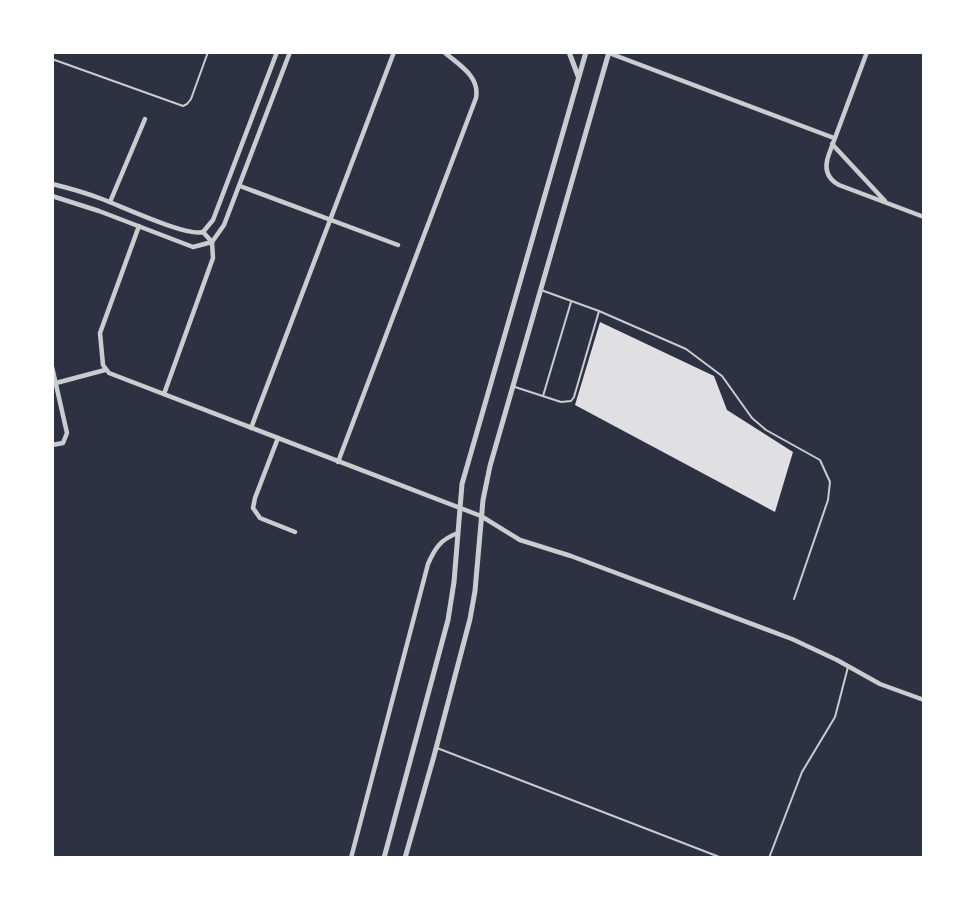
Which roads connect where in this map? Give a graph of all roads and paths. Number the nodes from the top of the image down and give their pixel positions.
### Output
1 (208, 52) edge
2 (278, 52) edge
3 (290, 52) edge
4 (394, 52) edge
5 (444, 52) edge
6 (569, 52) edge
7 (586, 52) edge
8 (867, 52) edge
9 (609, 53) edge
10 (52, 58) edge
11 (579, 77) junction
12 (145, 118) dead end
13 (834, 138) junction
14 (832, 144) junction
15 (52, 184) edge
16 (240, 186) junction
17 (52, 196) edge
18 (110, 202) junction
19 (887, 204) junction
20 (924, 217) edge
21 (330, 219) junction
22 (140, 226) junction
23 (203, 232) junction
24 (212, 242) junction
25 (398, 245) dead end
26 (541, 291) junction
27 (571, 302) junction
28 (599, 311) junction
29 (52, 367) edge
30 (105, 370) junction
31 (56, 383) junction
32 (513, 386) junction
33 (164, 394) junction
34 (543, 396) junction
35 (251, 428) junction
36 (278, 438) junction
37 (52, 445) edge
38 (338, 462) junction
39 (459, 507) junction
40 (481, 516) junction
41 (296, 532) dead end
42 (458, 533) junction
43 (794, 599) dead end
44 (849, 666) junction
45 (924, 700) edge
46 (437, 748) junction
47 (351, 858) edge
48 (384, 858) edge
49 (405, 858) edge
50 (722, 858) edge
51 (769, 858) edge

1 - 10 lane
2 - 23 street
3 - 16 street
4 - 21 street
5 - 38 street
6 - 11 street
7 - 11 street
8 - 13 street
9 - 13 street
9 - 26 street
11 - 39 street
12 - 18 street
13 - 14 street
14 - 19 street
14 - 19 street
15 - 18 street
16 - 21 street
16 - 24 street
17 - 22 street
18 - 23 street
19 - 20 street
21 - 25 street
21 - 35 street
22 - 24 street
22 - 30 street
23 - 24 street
24 - 33 street
26 - 27 lane
26 - 32 street
27 - 28 lane
27 - 34 lane
28 - 34 lane
28 - 43 lane
29 - 31 street
30 - 31 street
30 - 33 street
31 - 37 street
32 - 34 lane
32 - 40 street
33 - 35 street
35 - 36 street
36 - 38 street
36 - 41 street
38 - 39 street
39 - 40 street
39 - 42 street
40 - 44 street
40 - 46 street
42 - 47 street
42 - 48 street
44 - 45 street
44 - 51 lane
46 - 49 street
46 - 50 lane

